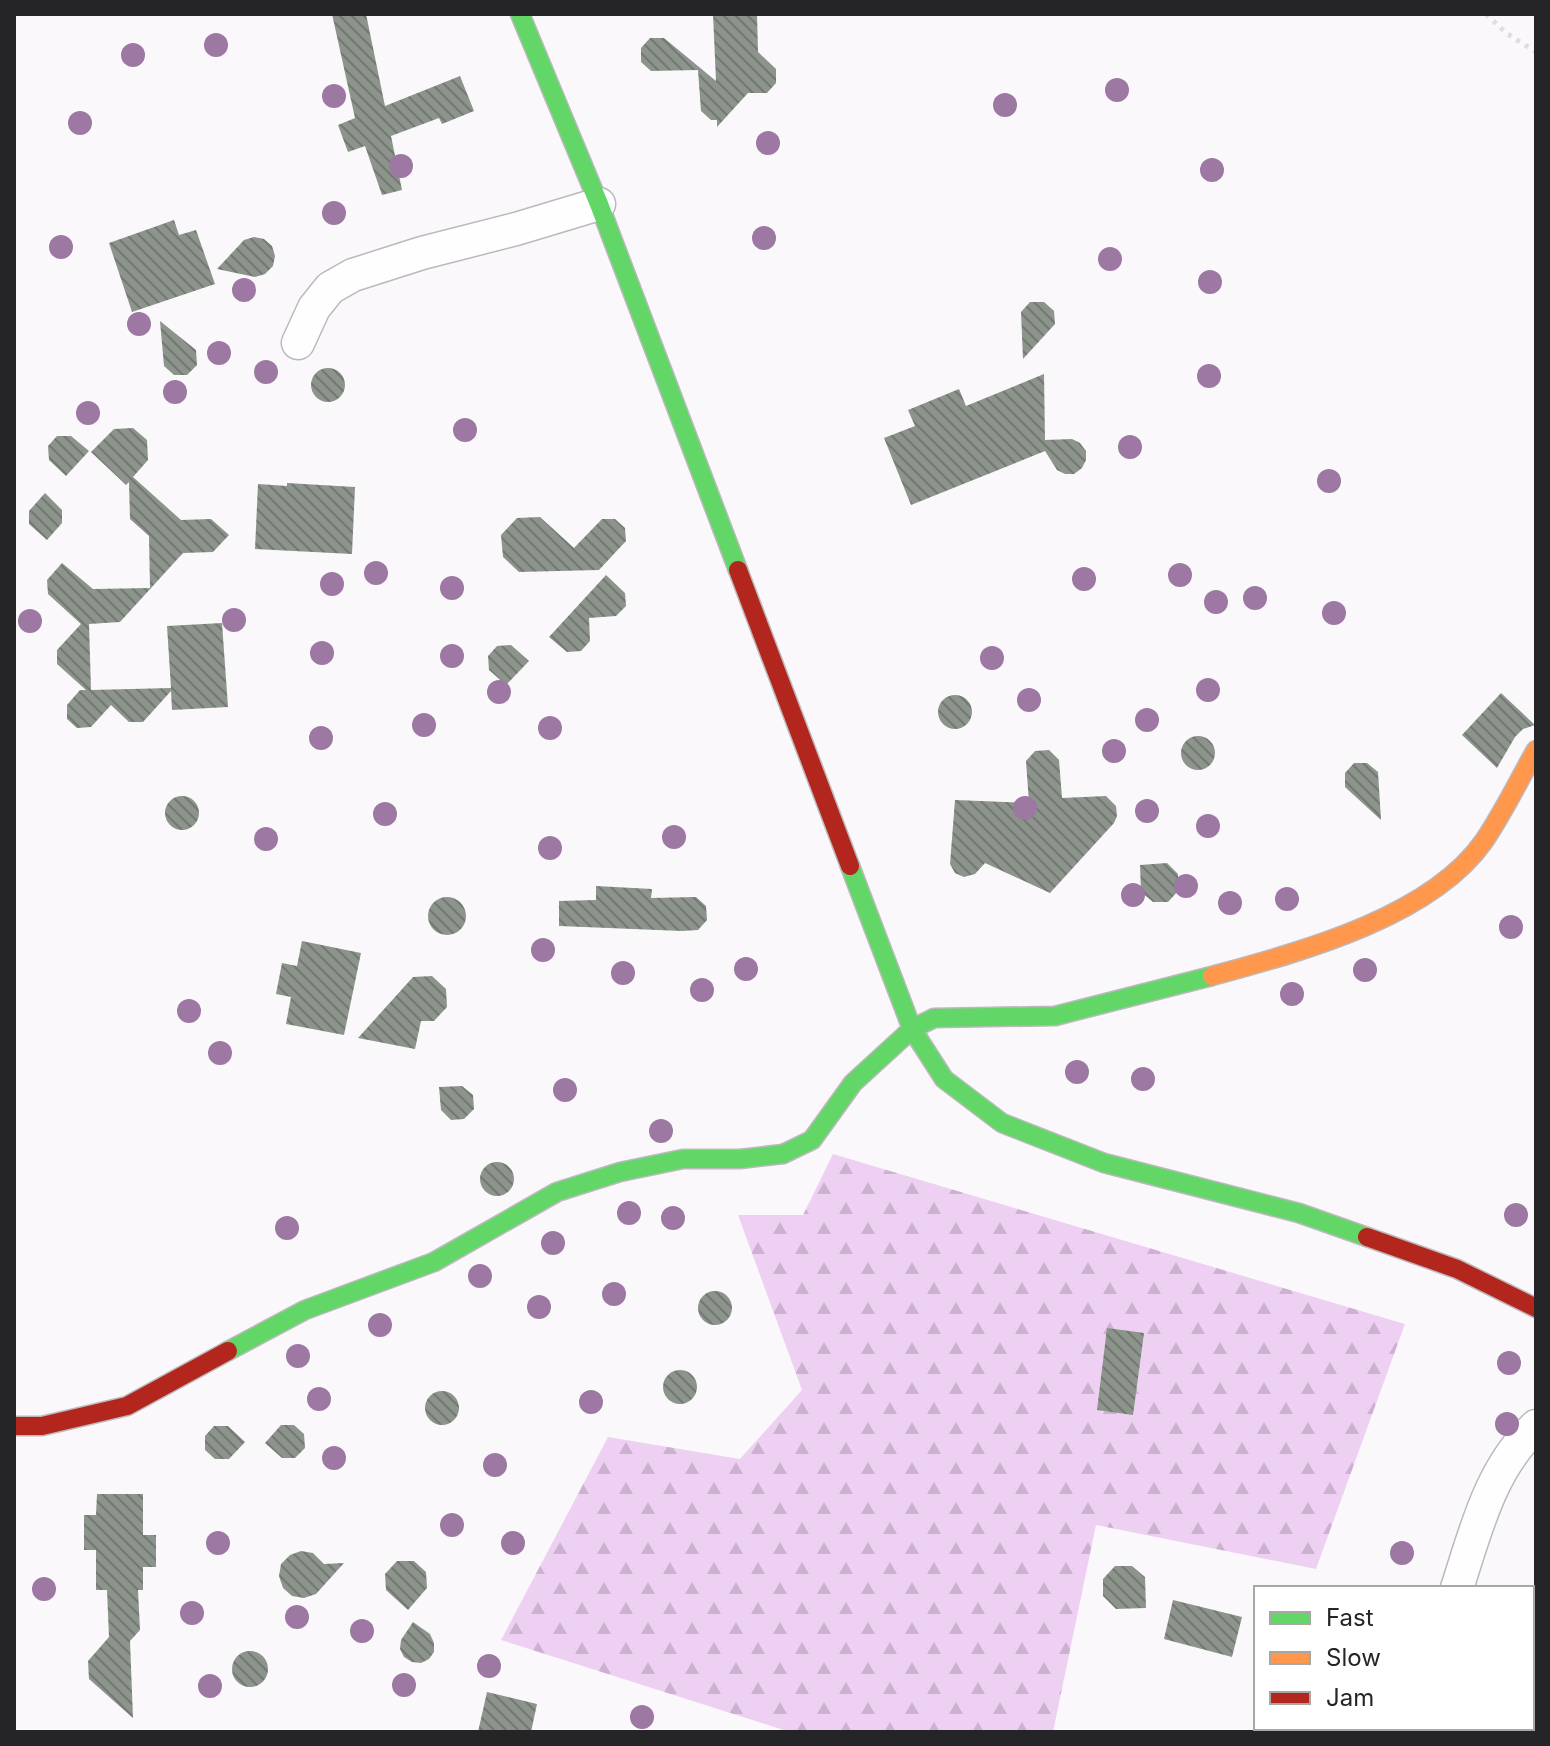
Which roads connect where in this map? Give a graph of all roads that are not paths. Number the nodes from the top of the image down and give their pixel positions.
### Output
1 (520, 14) edge
2 (599, 204) junction
3 (298, 343) dead end
4 (1536, 750) edge
5 (912, 1029) junction
6 (1536, 1308) edge
7 (14, 1426) edge
8 (1536, 1426) edge
9 (1458, 1586) edge

1 - 2 street
2 - 3 street
2 - 5 street
4 - 5 street
5 - 6 street
5 - 7 street
8 - 9 street

